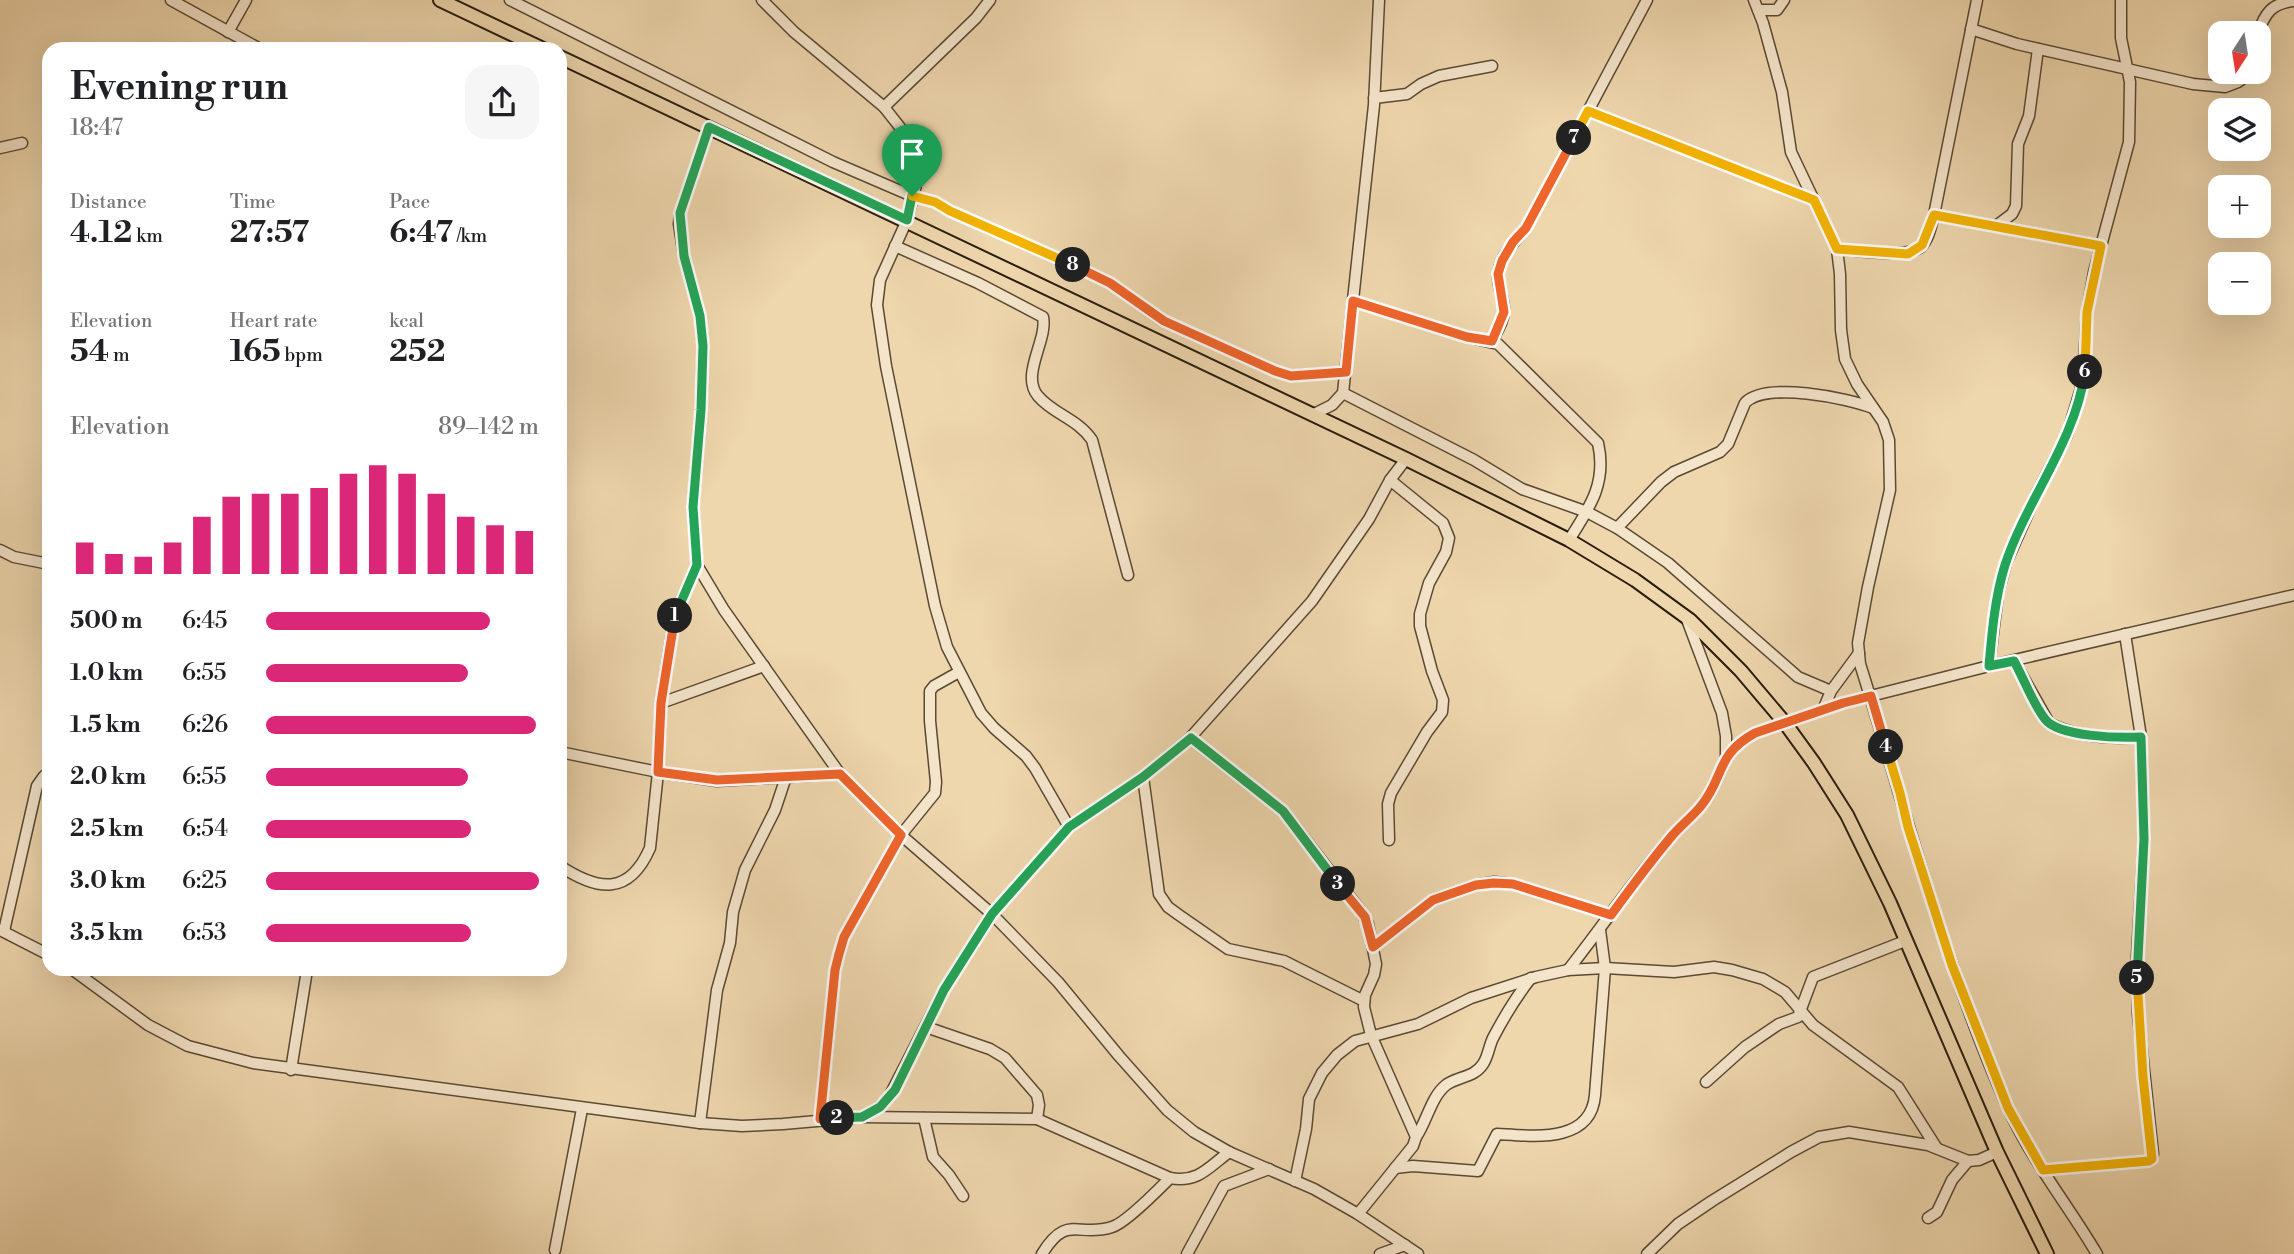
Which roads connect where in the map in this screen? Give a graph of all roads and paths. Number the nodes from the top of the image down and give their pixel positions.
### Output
1 (171, 0) edge
2 (246, 0) edge
3 (440, 0) edge
4 (510, 0) edge
5 (762, 0) edge
6 (990, 0) edge
7 (1379, 0) edge
8 (1647, 0) edge
9 (1784, 0) edge
10 (1977, 0) edge
11 (2121, 0) edge
12 (2294, 1) edge
13 (1756, 5) edge
14 (2263, 21) edge
15 (1971, 29) junction
16 (228, 32) junction
17 (247, 42) edge
18 (528, 42) edge
19 (2038, 49) junction
20 (567, 60) edge
21 (1492, 66) dead end
22 (2128, 70) junction
23 (2233, 84) edge
24 (1374, 98) junction
25 (884, 107) junction
26 (1588, 111) junction
27 (709, 127) junction
28 (22, 143) dead end
29 (0, 148) edge
30 (912, 196) junction
31 (1814, 200) junction
32 (1934, 215) junction
33 (907, 220) junction
34 (1996, 226) junction
35 (895, 246) junction
36 (2101, 246) junction
37 (1837, 249) junction
38 (1353, 301) junction
39 (1492, 341) junction
40 (1346, 372) junction
41 (1343, 393) junction
42 (1873, 408) junction
43 (1314, 414) junction
44 (1406, 459) junction
45 (1390, 480) junction
46 (1587, 512) junction
47 (1617, 528) junction
48 (1569, 540) junction
49 (0, 550) edge
50 (42, 563) edge
51 (697, 565) junction
52 (1128, 575) dead end
53 (2294, 595) edge
54 (1686, 617) junction
55 (2125, 634) junction
56 (1859, 653) junction
57 (2014, 661) junction
58 (764, 666) junction
59 (1989, 666) junction
60 (959, 672) junction
61 (1831, 691) junction
62 (1871, 696) junction
63 (661, 703) junction
64 (1823, 710) junction
65 (1785, 723) junction
66 (2141, 737) junction
67 (1191, 738) junction
68 (567, 753) edge
69 (1726, 757) junction
70 (658, 772) junction
71 (840, 774) junction
72 (786, 777) junction
73 (1143, 777) junction
74 (42, 779) edge
75 (1069, 827) junction
76 (901, 835) junction
77 (1389, 840) dead end
78 (567, 871) edge
79 (992, 914) junction
80 (1611, 915) junction
81 (2, 930) edge
82 (1600, 930) junction
83 (1905, 941) junction
84 (1373, 947) junction
85 (42, 951) edge
86 (1605, 968) junction
87 (1569, 970) junction
88 (81, 976) edge
89 (306, 976) edge
90 (1531, 978) junction
91 (1364, 1001) junction
92 (1800, 1012) junction
93 (926, 1027) junction
94 (1371, 1035) junction
95 (291, 1070) junction
96 (1706, 1082) dead end
97 (582, 1109) junction
98 (862, 1117) junction
99 (924, 1118) junction
100 (820, 1119) junction
101 (1037, 1119) junction
102 (700, 1123) junction
103 (1416, 1137) junction
104 (1936, 1147) junction
105 (1229, 1152) junction
106 (1997, 1152) junction
107 (1968, 1161) junction
108 (1395, 1168) junction
109 (1269, 1169) junction
110 (2043, 1170) junction
111 (1170, 1178) junction
112 (1295, 1181) junction
113 (963, 1196) dead end
114 (1358, 1214) junction
115 (1928, 1218) dead end
116 (1405, 1245) junction
117 (555, 1250) dead end
118 (1042, 1254) edge
119 (1187, 1254) edge
120 (1380, 1254) edge
121 (1418, 1254) edge
122 (1647, 1254) edge
123 (2047, 1254) edge
124 (2096, 1254) edge

1 - 16 street
2 - 16 street
3 - 18 main road
4 - 30 street
5 - 25 street
6 - 25 street
7 - 24 street
8 - 26 street
9 - 13 street
10 - 15 street
11 - 22 street
12 - 14 street
13 - 31 street
15 - 19 street
15 - 32 street
16 - 17 street
19 - 22 street
19 - 34 street
20 - 27 main road
21 - 24 street
22 - 23 street
22 - 36 street
24 - 38 street
25 - 30 street
26 - 31 street
26 - 39 street
27 - 33 main road
27 - 51 street
28 - 29 street
30 - 33 street
30 - 40 street
31 - 37 street
32 - 34 street
32 - 37 street
33 - 35 street
33 - 43 main road
34 - 36 street
35 - 52 street
35 - 60 street
36 - 59 street
37 - 42 street
38 - 39 street
38 - 40 street
39 - 46 street
40 - 41 street
41 - 43 street
41 - 46 street
42 - 47 street
42 - 56 street
43 - 44 main road
44 - 45 street
44 - 48 main road
45 - 67 street
45 - 77 street
46 - 47 street
46 - 48 street
47 - 61 street
48 - 54 main road
49 - 50 street
51 - 58 street
51 - 63 street
53 - 55 street
54 - 65 main road
54 - 69 street
55 - 57 street
55 - 66 street
56 - 61 street
56 - 62 street
57 - 59 street
57 - 66 street
58 - 63 street
58 - 71 street
59 - 62 street
60 - 75 street
60 - 76 street
61 - 64 street
62 - 64 street
62 - 110 street
63 - 70 street
64 - 65 street
65 - 69 street
65 - 83 main road
66 - 110 street
67 - 73 street
67 - 84 street
68 - 70 street
69 - 80 street
70 - 72 street
70 - 78 street
71 - 72 street
71 - 76 street
72 - 102 street
73 - 75 street
73 - 91 street
74 - 81 street
75 - 79 street
76 - 79 street
76 - 100 street
79 - 93 street
79 - 105 street
80 - 82 street
80 - 84 street
81 - 85 street
82 - 86 street
82 - 87 street
83 - 92 street
83 - 106 main road
84 - 91 street
86 - 87 street
86 - 92 street
86 - 108 street
87 - 90 street
88 - 95 street
89 - 95 street
90 - 94 street
90 - 103 street
91 - 94 street
92 - 96 street
92 - 104 street
93 - 98 street
93 - 101 street
94 - 103 street
94 - 112 street
95 - 97 street
97 - 102 street
97 - 117 street
98 - 99 street
98 - 100 street
99 - 101 street
99 - 113 street
100 - 102 street
101 - 111 street
103 - 108 street
104 - 107 street
104 - 122 street
105 - 109 street
105 - 111 street
106 - 107 street
106 - 123 main road
107 - 115 street
108 - 114 street
109 - 112 street
109 - 119 street
110 - 124 street
111 - 118 street
112 - 114 street
114 - 116 street
116 - 120 street
116 - 121 street

